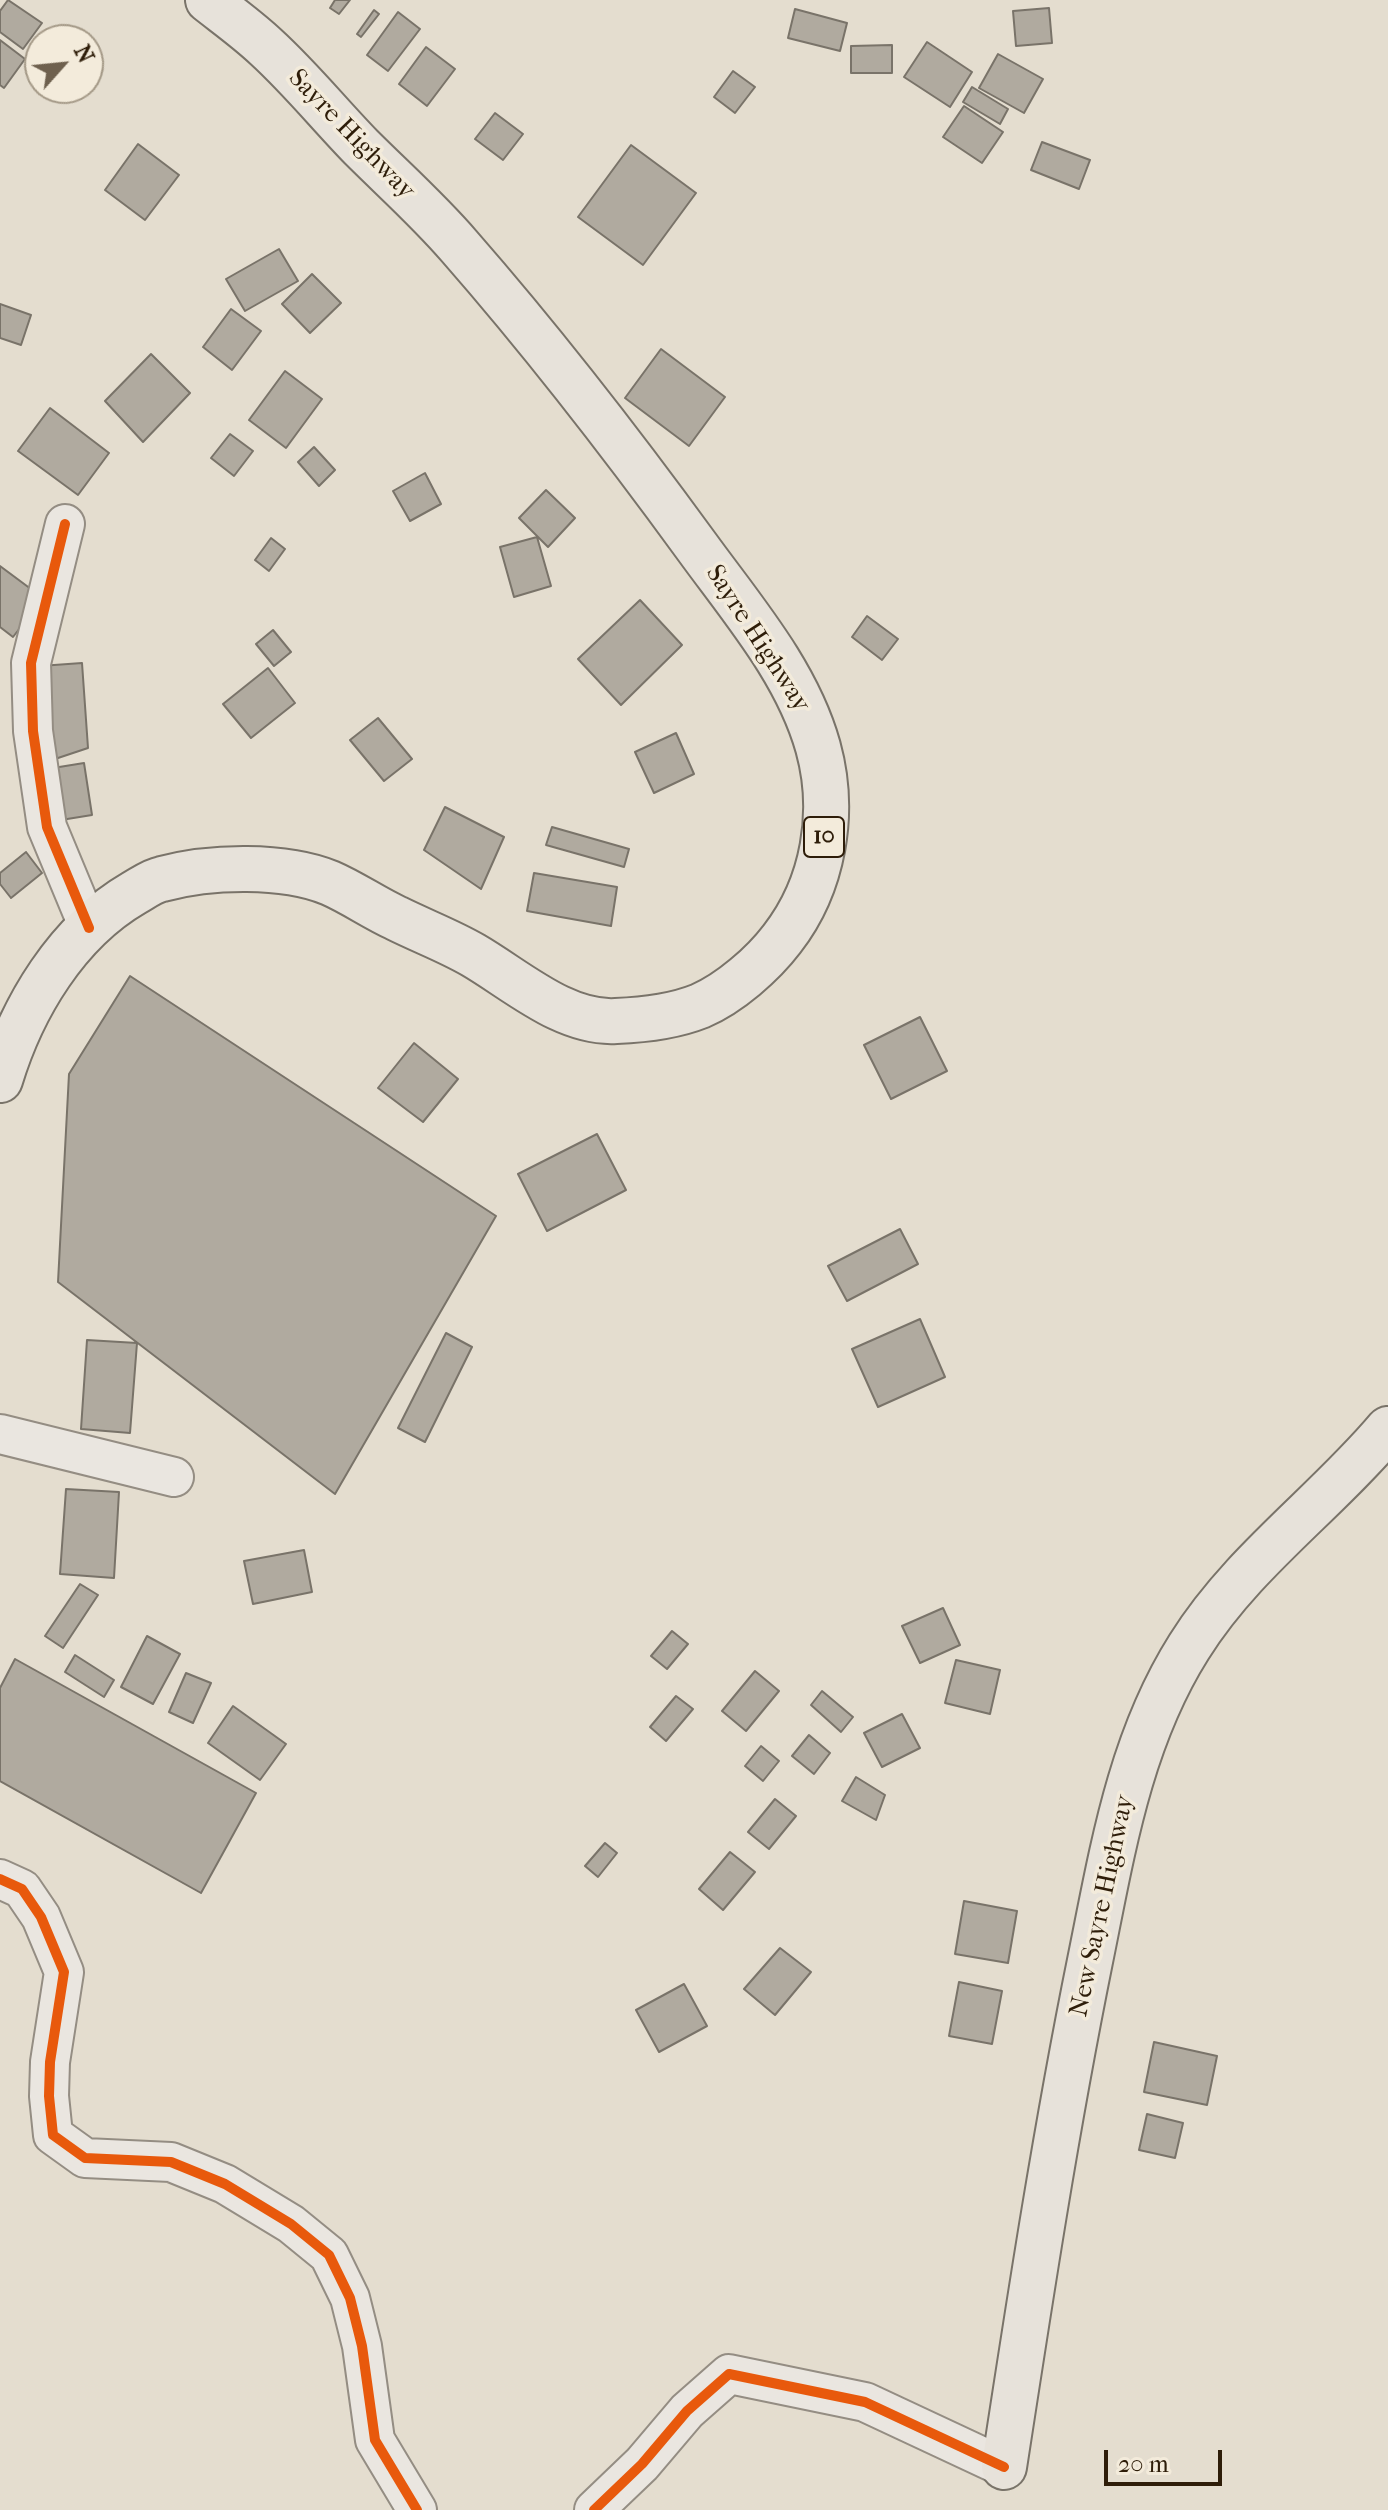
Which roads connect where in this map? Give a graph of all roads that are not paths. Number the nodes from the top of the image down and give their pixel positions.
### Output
1 (208, 0) edge
2 (65, 524) dead end
3 (89, 928) junction
4 (0, 1080) edge
5 (1388, 1429) edge
6 (0, 1434) edge
7 (174, 1477) dead end
8 (0, 1879) edge
9 (1004, 2467) joint
10 (417, 2510) edge
11 (594, 2510) edge

1 - 3 main road, Sayre Highway / 10
2 - 3 street
3 - 4 main road, Sayre Highway / 10
5 - 9 main road, New Sayre Highway
6 - 7 street
8 - 10 street
9 - 11 street

